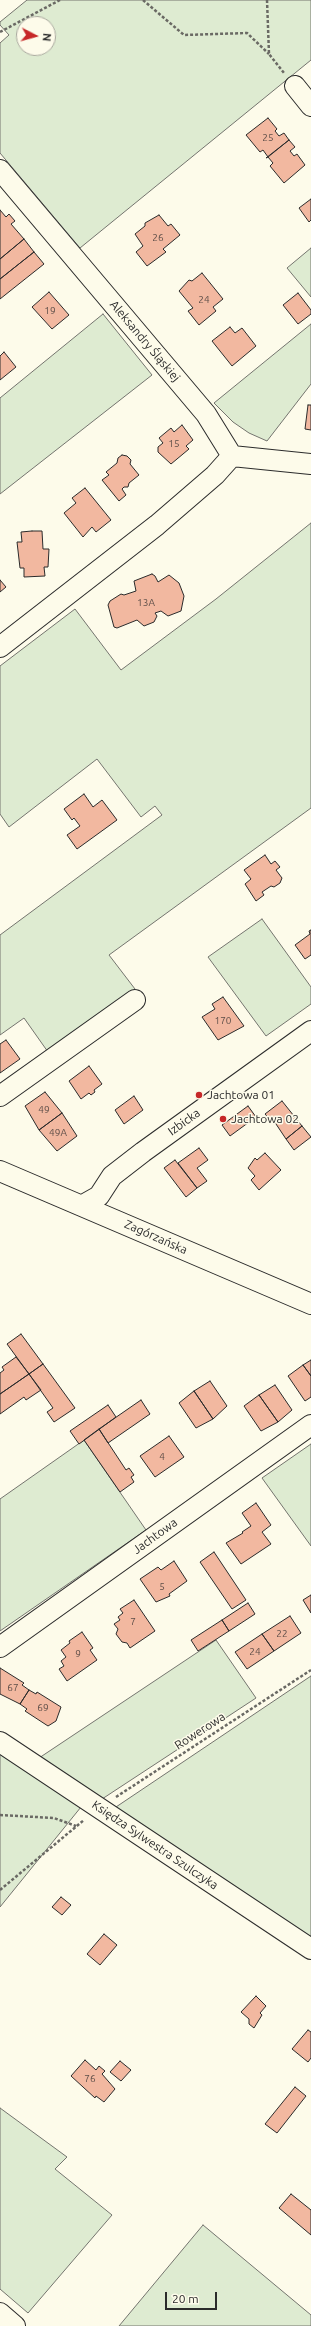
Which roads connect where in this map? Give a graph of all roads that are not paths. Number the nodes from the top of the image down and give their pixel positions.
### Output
1 (294, 86) road end
2 (311, 106) edge
3 (0, 170) edge
4 (232, 456) junction
5 (311, 464) edge
6 (0, 647) edge
7 (135, 1000) dead end
8 (311, 1031) edge
9 (0, 1096) edge
10 (0, 1171) edge
11 (83, 1205) junction
12 (311, 1304) edge
13 (311, 1425) edge
14 (0, 1647) edge
15 (0, 1742) edge
16 (311, 1949) edge
17 (0, 2313) edge
18 (15, 2326) edge

1 - 2 street
3 - 4 street, Aleksandry Śląskiej
4 - 5 street
4 - 6 street
7 - 9 street
8 - 11 street, Izbicka
10 - 11 street, Zagórzańska
11 - 12 street, Zagórzańska
13 - 14 street, Jachtowa
15 - 16 street, Księdza Sylwestra Szulczyka
17 - 18 street

